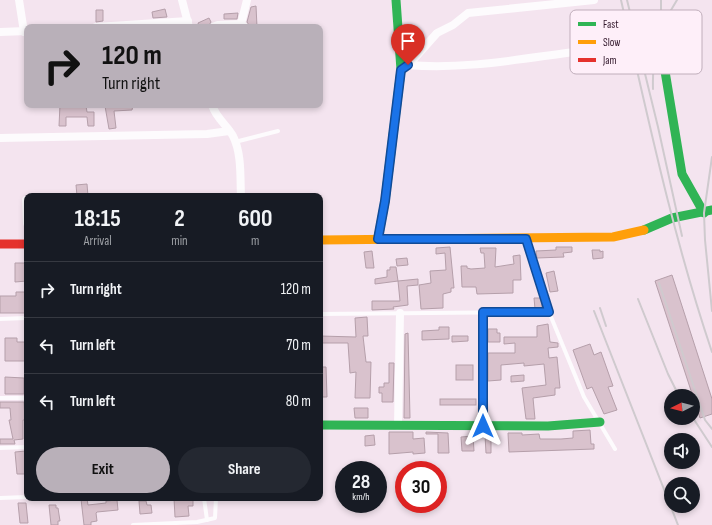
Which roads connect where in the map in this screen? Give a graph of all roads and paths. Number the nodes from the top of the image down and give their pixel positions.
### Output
1 (19, 0) edge
2 (182, 0) edge
3 (247, 0) edge
4 (396, 0) edge
5 (594, 0) edge
6 (188, 24) edge
7 (243, 24) edge
8 (24, 27) edge
9 (0, 32) edge
10 (24, 32) edge
11 (570, 52) edge
12 (405, 67) junction
13 (666, 74) edge
14 (213, 108) edge
15 (230, 131) junction
16 (278, 131) dead end
17 (0, 138) edge
18 (235, 142) junction
19 (241, 193) edge
20 (708, 212) edge
21 (378, 239) junction
22 (526, 239) junction
23 (323, 240) edge
24 (0, 244) edge
25 (24, 244) edge
26 (483, 312) junction
27 (549, 312) junction
28 (400, 313) junction
29 (323, 314) edge
30 (24, 318) edge
31 (0, 319) edge
32 (0, 398) edge
33 (24, 398) edge
34 (600, 422) junction
35 (323, 425) edge
36 (398, 426) junction
37 (483, 426) junction
38 (24, 447) edge
39 (0, 448) edge
40 (615, 449) dead end
41 (0, 498) edge
42 (24, 498) edge
43 (204, 501) edge
44 (216, 501) edge
45 (207, 520) junction
46 (133, 525) edge

1 - 8 street
2 - 6 street
3 - 7 street
4 - 12 street
5 - 12 street
9 - 10 street
11 - 12 street
12 - 21 street
13 - 20 street
14 - 15 street
15 - 17 street
15 - 18 street
16 - 18 lane
18 - 19 street
20 - 22 street
21 - 22 street
21 - 23 street
22 - 27 lane
24 - 25 street
26 - 27 lane
26 - 28 lane
26 - 37 street
27 - 34 lane
28 - 29 lane
28 - 36 street
30 - 31 lane
32 - 33 lane
34 - 37 street
34 - 40 lane
35 - 36 street
36 - 37 street
38 - 39 lane
41 - 42 lane
43 - 45 lane
44 - 45 lane
45 - 46 lane

